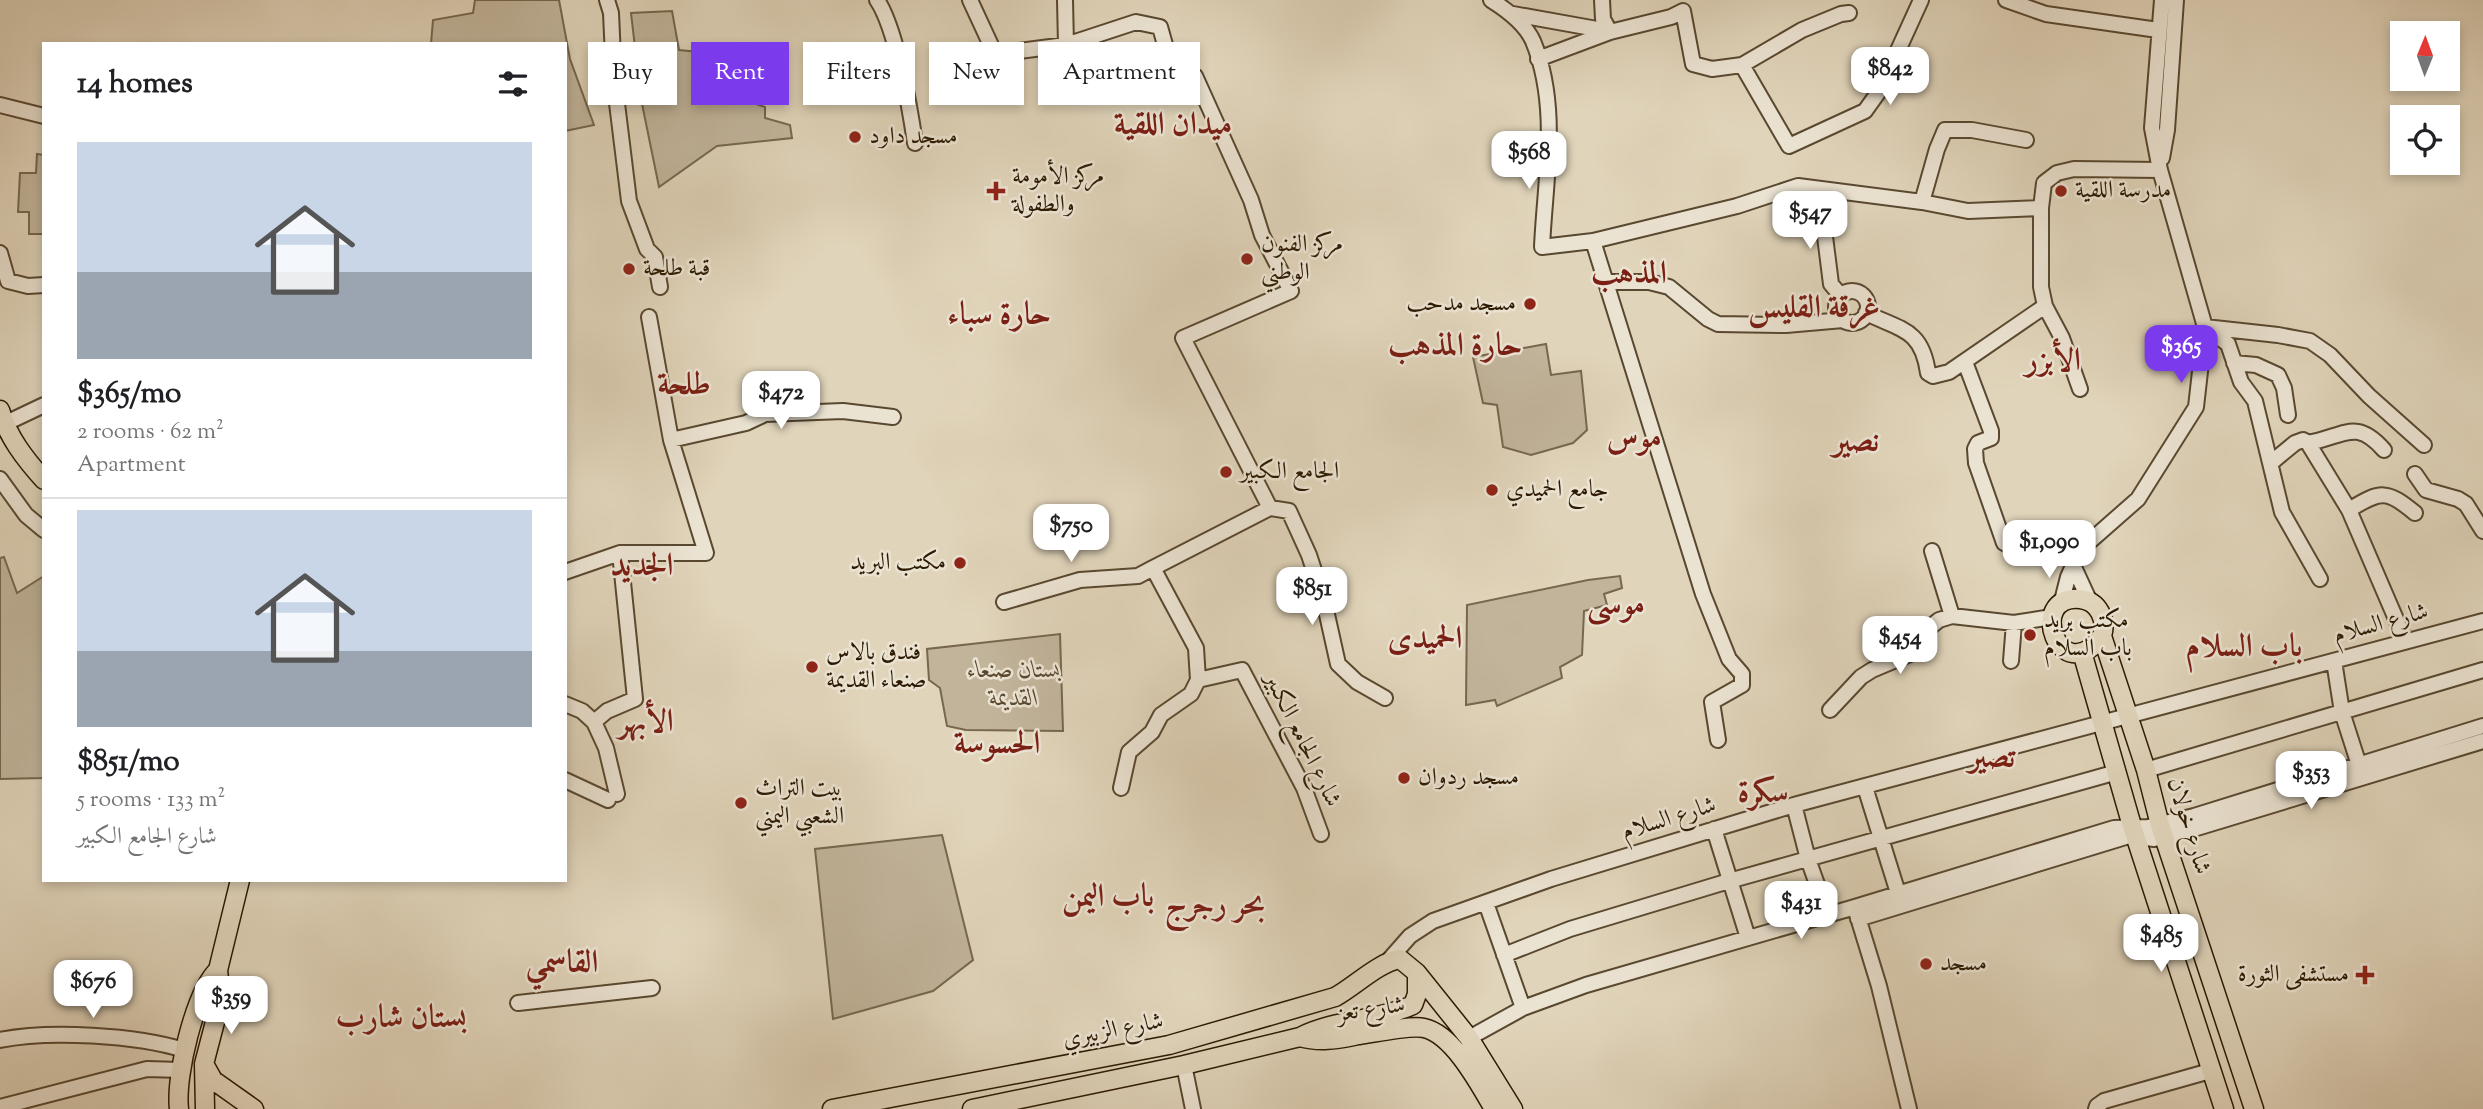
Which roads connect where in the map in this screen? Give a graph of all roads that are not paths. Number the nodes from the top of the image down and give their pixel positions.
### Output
1 (607, 0) edge
2 (877, 0) edge
3 (970, 0) edge
4 (1065, 0) edge
5 (1491, 0) edge
6 (1602, 0) edge
7 (1921, 0) edge
8 (2006, 0) edge
9 (2162, 0) edge
10 (2176, 0) edge
11 (1684, 4) edge
12 (1849, 13) dead end
13 (1513, 14) junction
14 (2158, 30) junction
15 (1610, 32) junction
16 (1066, 42) edge
17 (1075, 42) edge
18 (1164, 42) edge
19 (1038, 49) edge
20 (1538, 59) junction
21 (1742, 65) junction
22 (1200, 87) edge
23 (0, 105) edge
24 (42, 116) edge
25 (2025, 140) dead end
26 (915, 143) dead end
27 (2160, 170) junction
28 (1819, 189) junction
29 (1922, 202) junction
30 (2041, 208) junction
31 (1593, 241) junction
32 (0, 253) edge
33 (1605, 282) junction
34 (42, 285) edge
35 (660, 287) dead end
36 (1841, 296) junction
37 (2045, 306) junction
38 (1866, 313) junction
39 (649, 317) dead end
40 (1843, 320) junction
41 (2205, 327) junction
42 (1965, 362) junction
43 (2234, 363) junction
44 (2080, 389) dead end
45 (42, 406) edge
46 (2288, 415) dead end
47 (893, 417) dead end
48 (1, 419) edge
49 (671, 440) junction
50 (2308, 443) junction
51 (2424, 444) dead end
52 (2384, 450) dead end
53 (2272, 462) junction
54 (2415, 474) dead end
55 (42, 478) edge
56 (0, 479) edge
57 (1270, 508) junction
58 (2349, 510) junction
59 (2416, 513) dead end
60 (42, 528) edge
61 (2483, 531) edge
62 (2080, 550) junction
63 (1932, 551) dead end
64 (621, 553) junction
65 (2073, 565) junction
66 (1153, 568) junction
67 (567, 571) edge
68 (2320, 579) dead end
69 (1004, 602) dead end
70 (2090, 602) junction
71 (2057, 611) junction
72 (1952, 616) junction
73 (2483, 621) edge
74 (2014, 623) junction
75 (2102, 636) junction
76 (2406, 640) junction
77 (2082, 652) junction
78 (2011, 661) dead end
79 (2334, 661) junction
80 (2114, 670) junction
81 (2483, 670) edge
82 (2090, 677) junction
83 (1198, 680) junction
84 (1385, 698) dead end
85 (567, 705) edge
86 (1830, 710) dead end
87 (2342, 712) junction
88 (2128, 714) junction
89 (594, 722) junction
90 (2102, 722) junction
91 (2483, 726) edge
92 (1718, 740) dead end
93 (2483, 741) edge
94 (2360, 765) junction
95 (2146, 770) junction
96 (2117, 772) junction
97 (567, 781) edge
98 (1865, 787) junction
99 (1121, 788) dead end
100 (1794, 804) junction
101 (1714, 829) junction
102 (2162, 831) junction
103 (2134, 832) junction
104 (1321, 834) dead end
105 (1880, 840) junction
106 (1808, 859) junction
107 (1729, 881) junction
108 (240, 882) edge
109 (1898, 892) junction
110 (1486, 903) junction
111 (1856, 913) junction
112 (1828, 915) junction
113 (2192, 918) junction
114 (2166, 927) junction
115 (1748, 939) junction
116 (1504, 955) junction
117 (1388, 961) junction
118 (218, 970) junction
119 (1417, 973) junction
120 (652, 988) dead end
121 (518, 1003) dead end
122 (1523, 1009) junction
123 (1300, 1037) junction
124 (1469, 1038) junction
125 (0, 1040) edge
126 (184, 1050) junction
127 (204, 1064) junction
128 (1184, 1065) junction
129 (181, 1070) junction
130 (2210, 1071) junction
131 (0, 1107) edge
132 (181, 1108) edge
133 (205, 1109) edge
134 (254, 1109) edge
135 (832, 1109) edge
136 (972, 1109) edge
137 (1193, 1109) edge
138 (1494, 1109) edge
139 (1513, 1109) edge
140 (1909, 1109) edge
141 (2096, 1109) edge
142 (2224, 1109) edge
143 (2254, 1109) edge

1 - 35 street
2 - 26 street
3 - 19 street
4 - 16 street
5 - 13 street
6 - 15 street
7 - 21 street
8 - 14 street
9 - 14 street
10 - 27 street
11 - 15 street
11 - 21 street
12 - 21 street
13 - 15 street
13 - 20 street
14 - 27 street
15 - 20 street
17 - 18 street
20 - 31 street
22 - 57 street
23 - 24 street
25 - 29 street
27 - 30 street
27 - 41 street
28 - 29 street
28 - 31 street
28 - 36 street
29 - 30 street
30 - 37 street
31 - 33 street
32 - 34 street
33 - 40 street
33 - 92 street
36 - 38 street
36 - 40 street
37 - 42 street
37 - 44 street
38 - 40 street
38 - 42 street
39 - 49 street
41 - 43 street
41 - 51 street
41 - 62 street
42 - 62 street
43 - 46 street
43 - 53 street
45 - 48 street
47 - 49 street
48 - 55 main road
49 - 64 street
50 - 52 street
50 - 53 street
50 - 58 street
53 - 68 street
54 - 61 street
56 - 60 street
57 - 66 street
57 - 84 street
58 - 59 street
58 - 76 street
62 - 65 street
63 - 72 street
64 - 67 street
64 - 89 street
65 - 70 street
65 - 71 street
66 - 69 street
66 - 83 street
70 - 71 main road
70 - 75 main road
71 - 74 street
71 - 77 main road
72 - 74 street
72 - 86 street
73 - 76 street, شارع السلام
74 - 78 street
75 - 77 main road
75 - 80 main road, شارع خولان
76 - 79 street, شارع السلام
77 - 82 main road
79 - 87 street
79 - 88 street, شارع السلام
80 - 82 main road
80 - 88 main road, شارع خولان
81 - 87 street
82 - 90 main road
83 - 99 street
83 - 104 street, شارع الجامع الكبير
85 - 89 street
87 - 94 street
87 - 95 street
88 - 90 street, شارع السلام
88 - 95 main road, شارع خولان
89 - 97 street
90 - 96 main road
90 - 98 street, شارع السلام
91 - 94 street
93 - 102 street
94 - 102 street
95 - 102 main road, شارع خولان
96 - 103 main road
96 - 105 street
98 - 100 street, شارع السلام
98 - 105 street
100 - 101 street, شارع السلام
100 - 106 street
101 - 107 street
101 - 110 street, شارع السلام
102 - 103 street
102 - 113 main road, شارع خولان
103 - 109 street
103 - 111 street
103 - 114 main road
105 - 106 street
105 - 109 street
106 - 107 street
106 - 112 street
107 - 115 street
107 - 116 street
108 - 118 main road
109 - 111 street
110 - 116 street
110 - 117 street, شارع السلام
111 - 112 street
111 - 140 street
112 - 115 street
113 - 114 main road
113 - 143 main road, شارع خولان
114 - 130 main road
115 - 122 street
116 - 122 street
117 - 119 main road
117 - 135 main road, شارع الزبيري
118 - 126 main road
118 - 127 main road
119 - 123 main road
119 - 124 main road, شارع تعز
120 - 121 street
122 - 124 street
123 - 128 main road, شارع الزبيري
123 - 138 main road, شارع تعز
124 - 139 main road, شارع تعز
125 - 126 street
126 - 129 main road
127 - 133 main road
127 - 134 main road
128 - 136 main road, شارع الزبيري
128 - 137 street
129 - 131 street
129 - 132 main road
130 - 141 street
130 - 142 main road

